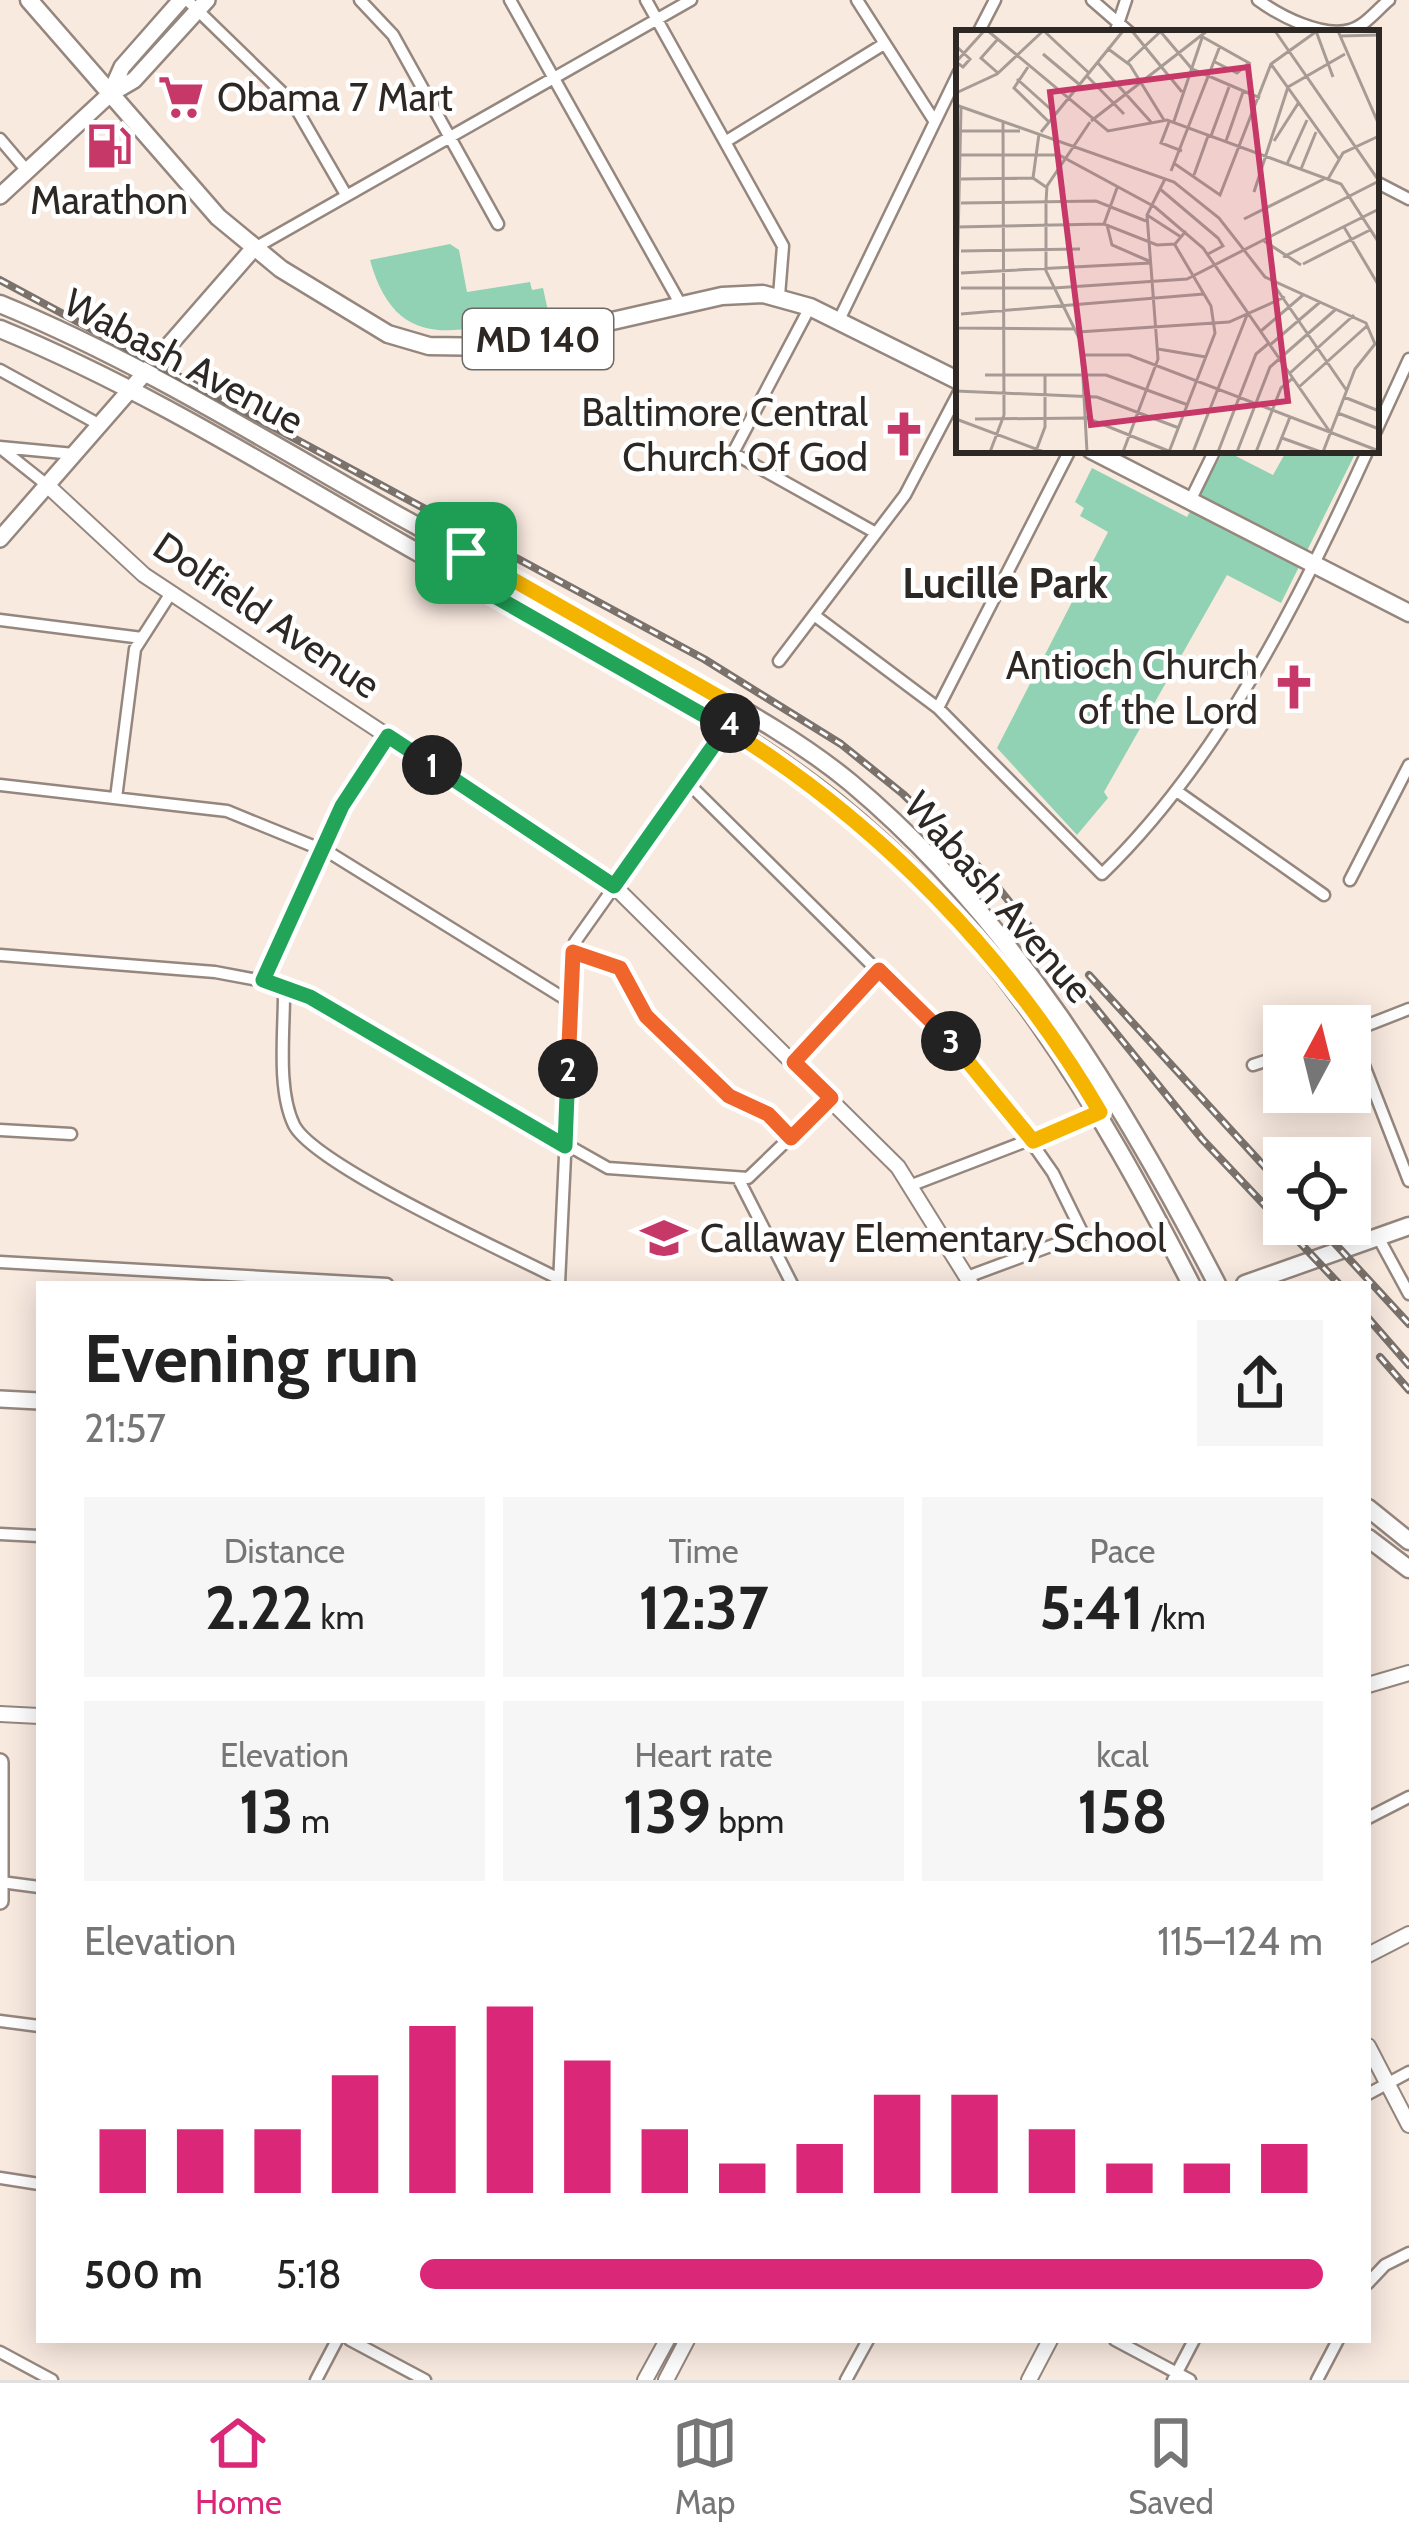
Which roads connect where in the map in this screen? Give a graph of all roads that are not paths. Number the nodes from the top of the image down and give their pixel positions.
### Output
1 (29, 0) edge
2 (360, 0) edge
3 (510, 0) edge
4 (646, 0) edge
5 (691, 0) edge
6 (857, 0) edge
7 (995, 0) edge
8 (1091, 0) edge
9 (1126, 0) edge
10 (1258, 0) edge
11 (1389, 0) edge
12 (193, 3) edge
13 (657, 20) junction
14 (1116, 27) edge
15 (980, 30) edge
16 (1335, 30) edge
17 (1345, 30) edge
18 (884, 44) junction
19 (553, 76) junction
20 (956, 78) edge
21 (110, 94) junction
22 (942, 106) junction
23 (956, 113) edge
24 (935, 122) junction
25 (448, 135) junction
26 (0, 139) edge
27 (725, 142) junction
28 (28, 172) junction
29 (1379, 184) edge
30 (345, 193) junction
31 (0, 196) edge
32 (1409, 199) edge
33 (498, 224) dead end
34 (253, 249) junction
35 (778, 296) junction
36 (0, 304) edge
37 (681, 305) junction
38 (810, 307) junction
39 (839, 320) junction
40 (0, 329) edge
41 (1409, 359) edge
42 (0, 370) edge
43 (144, 374) junction
44 (956, 380) edge
45 (130, 389) junction
46 (956, 398) edge
47 (100, 424) junction
48 (1379, 424) edge
49 (0, 448) edge
50 (1068, 453) edge
51 (1097, 453) edge
52 (1214, 453) edge
53 (1366, 453) edge
54 (74, 454) junction
55 (46, 485) junction
56 (1190, 501) junction
57 (876, 533) junction
58 (0, 539) edge
59 (466, 553) junction
60 (1315, 565) junction
61 (454, 573) junction
62 (171, 593) junction
63 (1409, 613) edge
64 (814, 615) junction
65 (0, 620) edge
66 (142, 638) junction
67 (779, 661) dead end
68 (938, 708) junction
69 (740, 709) junction
70 (726, 728) junction
71 (388, 736) junction
72 (1408, 772) edge
73 (688, 783) junction
74 (0, 785) edge
75 (1178, 791) junction
76 (116, 798) junction
77 (321, 851) junction
78 (1350, 880) dead end
79 (614, 886) junction
80 (1324, 895) dead end
81 (573, 952) junction
82 (0, 955) edge
83 (879, 970) junction
84 (263, 980) junction
85 (284, 986) junction
86 (570, 1001) junction
87 (1409, 1009) edge
88 (1371, 1024) edge
89 (1263, 1061) edge
90 (794, 1062) junction
91 (1253, 1065) dead end
92 (1371, 1083) edge
93 (831, 1098) junction
94 (1100, 1112) junction
95 (0, 1130) edge
96 (71, 1134) dead end
97 (791, 1138) junction
98 (1033, 1141) junction
99 (565, 1146) junction
100 (739, 1180) junction
101 (1409, 1181) edge
102 (912, 1185) junction
103 (1409, 1226) edge
104 (1378, 1237) junction
105 (0, 1262) edge
106 (334, 1281) edge
107 (557, 1281) edge
108 (559, 1281) edge
109 (790, 1281) edge
110 (969, 1281) edge
111 (1189, 1281) edge
112 (1215, 1281) edge
113 (1253, 1281) edge
114 (1409, 1294) edge
115 (0, 1399) edge
116 (36, 1402) edge
117 (1371, 1510) edge
118 (0, 1534) edge
119 (36, 1537) edge
120 (1371, 1540) edge
121 (1409, 1541) edge
122 (1409, 1569) edge
123 (1409, 1673) edge
124 (1371, 1684) edge
125 (0, 1714) edge
126 (36, 1716) edge
127 (0, 1762) edge
128 (1409, 1797) edge
129 (1371, 1816) edge
130 (1, 1882) edge
131 (36, 1887) edge
132 (0, 1901) edge
133 (1409, 1934) edge
134 (1371, 1953) edge
135 (0, 2021) edge
136 (36, 2026) edge
137 (1371, 2052) edge
138 (1409, 2072) edge
139 (1388, 2084) junction
140 (1371, 2092) edge
141 (1409, 2125) edge
142 (0, 2178) edge
143 (36, 2184) edge
144 (1409, 2253) edge
145 (1371, 2280) edge
146 (335, 2343) edge
147 (356, 2343) edge
148 (665, 2343) edge
149 (685, 2343) edge
150 (866, 2343) edge
151 (1048, 2343) edge
152 (1120, 2343) edge
153 (1192, 2343) edge
154 (1336, 2343) edge
155 (0, 2352) edge
156 (1175, 2376) edge
157 (52, 2380) edge
158 (316, 2380) edge
159 (425, 2380) edge
160 (645, 2380) edge
161 (666, 2380) edge
162 (846, 2380) edge
163 (1029, 2380) edge
164 (1190, 2380) edge
165 (1317, 2380) edge

1 - 21 main road, MD 140
2 - 25 street
3 - 19 street
4 - 13 street
5 - 13 street
6 - 18 street
7 - 15 street
8 - 14 street
9 - 14 street
10 - 16 street
11 - 17 street
12 - 21 main road
12 - 30 street
13 - 19 street
13 - 27 street
18 - 24 street
18 - 27 street
19 - 25 street
19 - 37 street
20 - 22 street
21 - 28 main road
21 - 34 main road, MD 140
22 - 23 street
22 - 24 street
24 - 39 street
25 - 30 street
25 - 33 street
26 - 28 street
27 - 35 street
28 - 31 main road
29 - 32 street
30 - 34 street
34 - 37 main road, MD 140
34 - 43 main road
35 - 37 main road, MD 140
35 - 38 main road, MD 140
36 - 43 main road, Wabash Avenue
38 - 39 main road, MD 140
38 - 57 street
39 - 44 main road, MD 140
40 - 45 main road, Wabash Avenue
41 - 48 street
42 - 47 street
43 - 45 main road
43 - 59 main road, Wabash Avenue
45 - 47 main road
45 - 61 main road, Wabash Avenue
46 - 57 street
47 - 54 main road
49 - 54 street
49 - 55 street
50 - 68 street
51 - 56 main road
52 - 56 street
53 - 60 street
54 - 55 main road
55 - 58 main road
55 - 62 street, Dolfield Avenue
56 - 60 main road
57 - 64 street
59 - 61 main road
59 - 69 main road, Wabash Avenue
60 - 63 main road
60 - 75 street
61 - 70 main road, Wabash Avenue
62 - 66 street
62 - 71 street, Dolfield Avenue
64 - 67 street
64 - 68 street
65 - 66 street
66 - 76 street
68 - 75 street
69 - 70 street
69 - 112 main road, Wabash Avenue
70 - 73 street
70 - 94 main road, Wabash Avenue
71 - 77 street
71 - 79 street, Dolfield Avenue
72 - 78 street
73 - 79 street
73 - 83 street
74 - 76 street
75 - 80 street
76 - 77 street
77 - 84 street
77 - 86 street
79 - 81 street
79 - 90 street, Dolfield Avenue
81 - 86 street
81 - 97 street
82 - 84 street
83 - 90 street
83 - 98 street
84 - 85 street
85 - 99 street
85 - 107 street
86 - 99 street
87 - 88 street
89 - 91 street
90 - 93 street, Dolfield Avenue
92 - 101 street
93 - 97 street
93 - 102 street, Dolfield Avenue
94 - 98 street
94 - 111 main road, Wabash Avenue
95 - 96 street
97 - 100 street
98 - 102 street
98 - 110 street
99 - 100 street
99 - 108 street
100 - 109 street
102 - 110 street, Dolfield Avenue
103 - 104 main road
104 - 113 main road
104 - 114 street
105 - 106 street
115 - 116 main road
117 - 121 main road
118 - 119 street
120 - 122 main road
123 - 124 street
125 - 126 street
127 - 130 main road
128 - 129 street
130 - 131 street
130 - 132 main road
133 - 134 street
135 - 136 street
137 - 139 street
138 - 139 street
139 - 140 street
139 - 141 street
142 - 143 street
144 - 145 street
146 - 158 street
147 - 159 street
148 - 160 street
149 - 161 street
150 - 162 street
151 - 163 street
152 - 156 street
153 - 156 street
154 - 165 street
155 - 157 street
156 - 164 street

